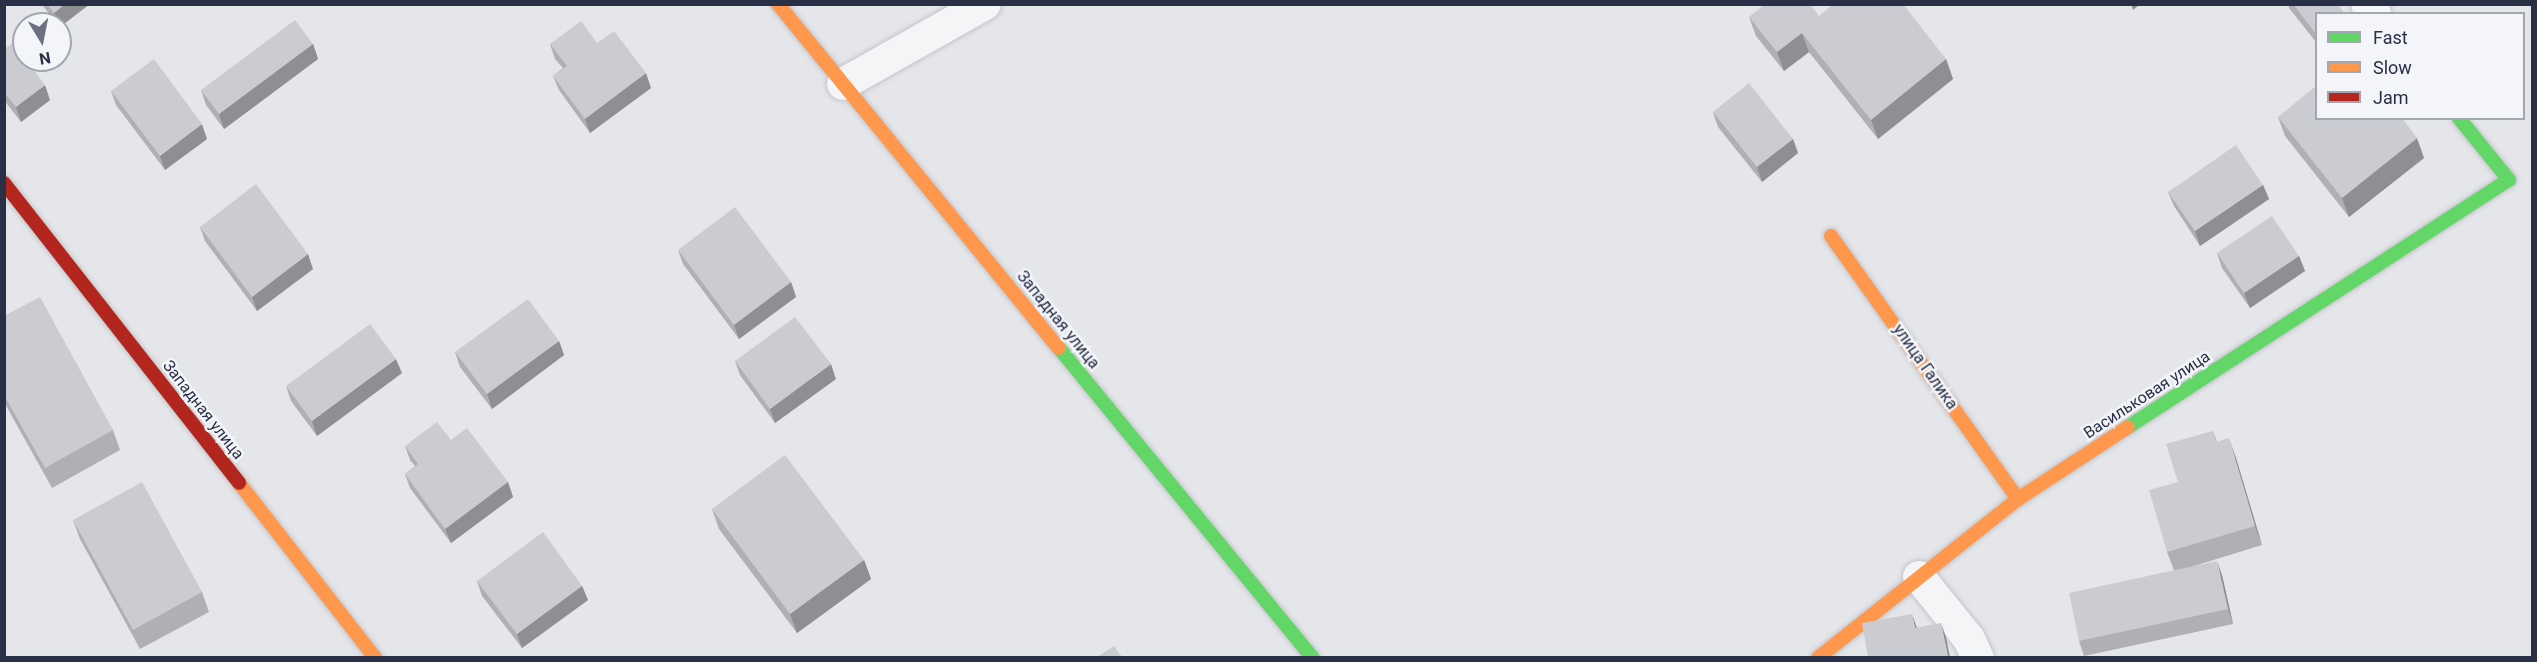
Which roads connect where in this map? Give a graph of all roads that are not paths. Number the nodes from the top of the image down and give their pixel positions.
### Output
1 (778, 4) edge
2 (985, 4) edge
3 (843, 84) junction
4 (2461, 120) edge
5 (4, 183) edge
6 (1831, 236) dead end
7 (2018, 499) junction
8 (1919, 578) junction
9 (375, 657) edge
10 (1313, 657) edge
11 (1818, 657) edge
12 (1978, 657) edge

1 - 3 street, Западная улица
2 - 3 street
3 - 10 street, Западная улица
4 - 7 street, Васильковая улица
5 - 9 street, Западная улица
6 - 7 street, улица Галика
7 - 8 street, Васильковая улица
8 - 11 street, Васильковая улица
8 - 12 street

